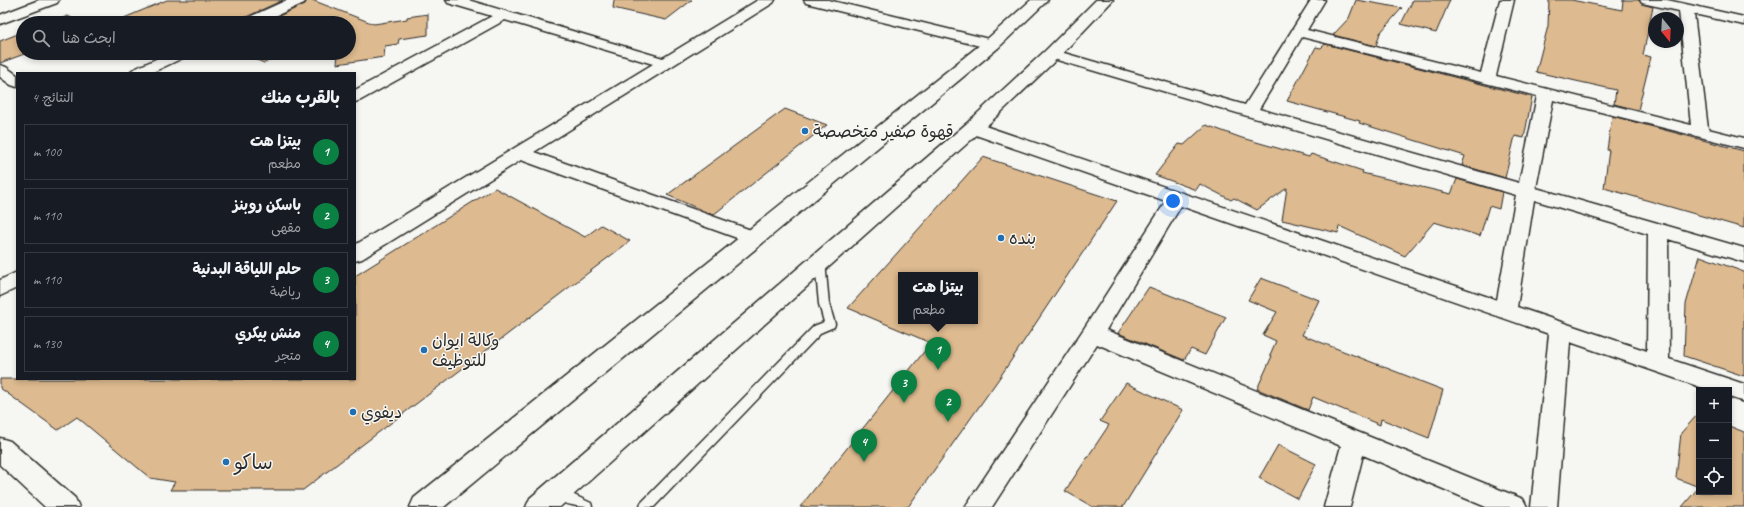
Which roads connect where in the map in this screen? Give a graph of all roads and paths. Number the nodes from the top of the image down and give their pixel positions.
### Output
1 (52, 0) edge
2 (299, 0) edge
3 (453, 0) edge
4 (768, 0) edge
5 (811, 0) edge
6 (1040, 0) edge
7 (1105, 0) edge
8 (1318, 0) edge
9 (1506, 0) edge
10 (1647, 0) edge
11 (1686, 8) junction
12 (504, 15) junction
13 (264, 16) edge
14 (0, 20) edge
15 (1744, 20) edge
16 (1298, 32) junction
17 (992, 44) junction
18 (1052, 54) junction
19 (167, 60) edge
20 (665, 63) junction
21 (0, 70) edge
22 (140, 72) edge
23 (1487, 79) junction
24 (16, 81) edge
25 (1546, 93) junction
26 (356, 96) edge
27 (1249, 111) junction
28 (973, 128) junction
29 (1700, 132) junction
30 (1744, 143) edge
31 (520, 153) junction
32 (1526, 192) junction
33 (1177, 198) junction
34 (1658, 230) junction
35 (755, 238) junction
36 (356, 253) edge
37 (1744, 254) edge
38 (820, 262) junction
39 (16, 280) edge
40 (0, 288) edge
41 (1506, 311) junction
42 (1560, 330) junction
43 (1093, 333) junction
44 (1658, 363) junction
45 (1744, 393) edge
46 (1356, 441) junction
47 (0, 449) edge
48 (557, 492) junction
49 (65, 507) edge
50 (424, 507) edge
51 (540, 507) edge
52 (586, 507) edge
53 (646, 507) edge
54 (978, 507) edge
55 (1337, 507) edge
56 (1514, 507) edge
57 (1544, 507) edge

1 - 14 street
2 - 13 street
3 - 12 street
4 - 20 street
5 - 17 street
6 - 17 main road
7 - 18 main road
8 - 16 street
9 - 23 street
10 - 11 street
11 - 15 street
11 - 29 street
12 - 20 street
12 - 26 street
16 - 23 street
16 - 27 street
17 - 35 main road
18 - 27 street
18 - 28 main road
19 - 22 street
20 - 31 street
21 - 24 street
23 - 25 street
25 - 29 street
25 - 32 street
27 - 32 street
28 - 33 street
28 - 38 main road
29 - 30 street
31 - 35 street
31 - 36 street
32 - 34 street
32 - 41 street
33 - 41 street
33 - 43 street
34 - 37 street
34 - 44 street
35 - 50 main road
38 - 48 main road
38 - 53 lane
39 - 40 street
41 - 42 street
42 - 44 street
42 - 57 street
43 - 46 street
43 - 54 street
44 - 45 street
46 - 55 street
46 - 56 street
47 - 49 main road
48 - 51 main road
48 - 52 lane

